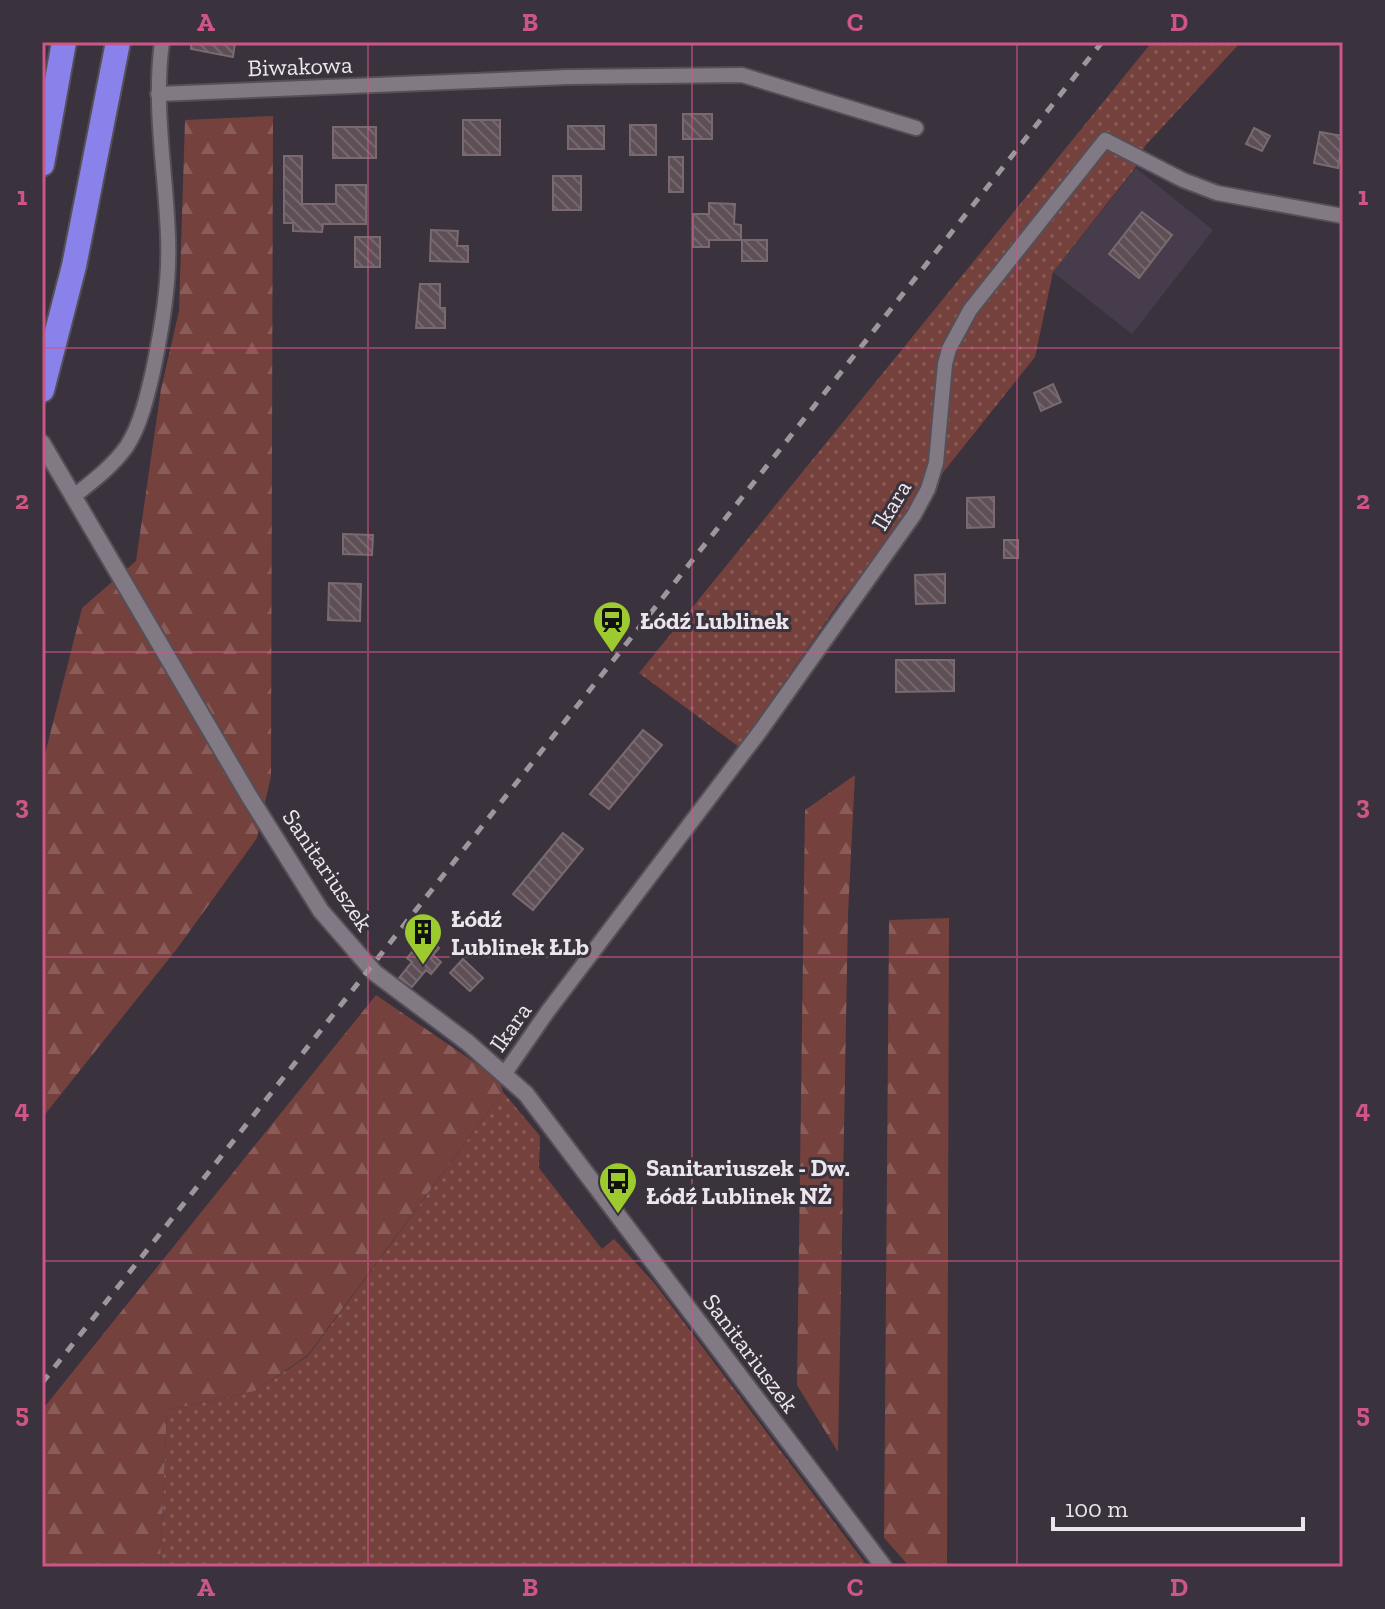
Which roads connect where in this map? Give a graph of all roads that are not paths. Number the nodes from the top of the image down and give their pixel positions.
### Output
1 (64, 42) edge
2 (118, 42) edge
3 (162, 42) edge
4 (158, 94) junction
5 (916, 128) dead end
6 (42, 164) edge
7 (1343, 216) edge
8 (42, 390) edge
9 (42, 443) edge
10 (74, 496) junction
11 (505, 1073) junction
12 (884, 1567) edge

1 - 6 highway
2 - 8 highway
3 - 4 street
4 - 5 street, Biwakowa
4 - 10 street
7 - 11 street, Ikara
9 - 10 street, Sanitariuszek
10 - 11 street, Sanitariuszek
11 - 12 street, Sanitariuszek

